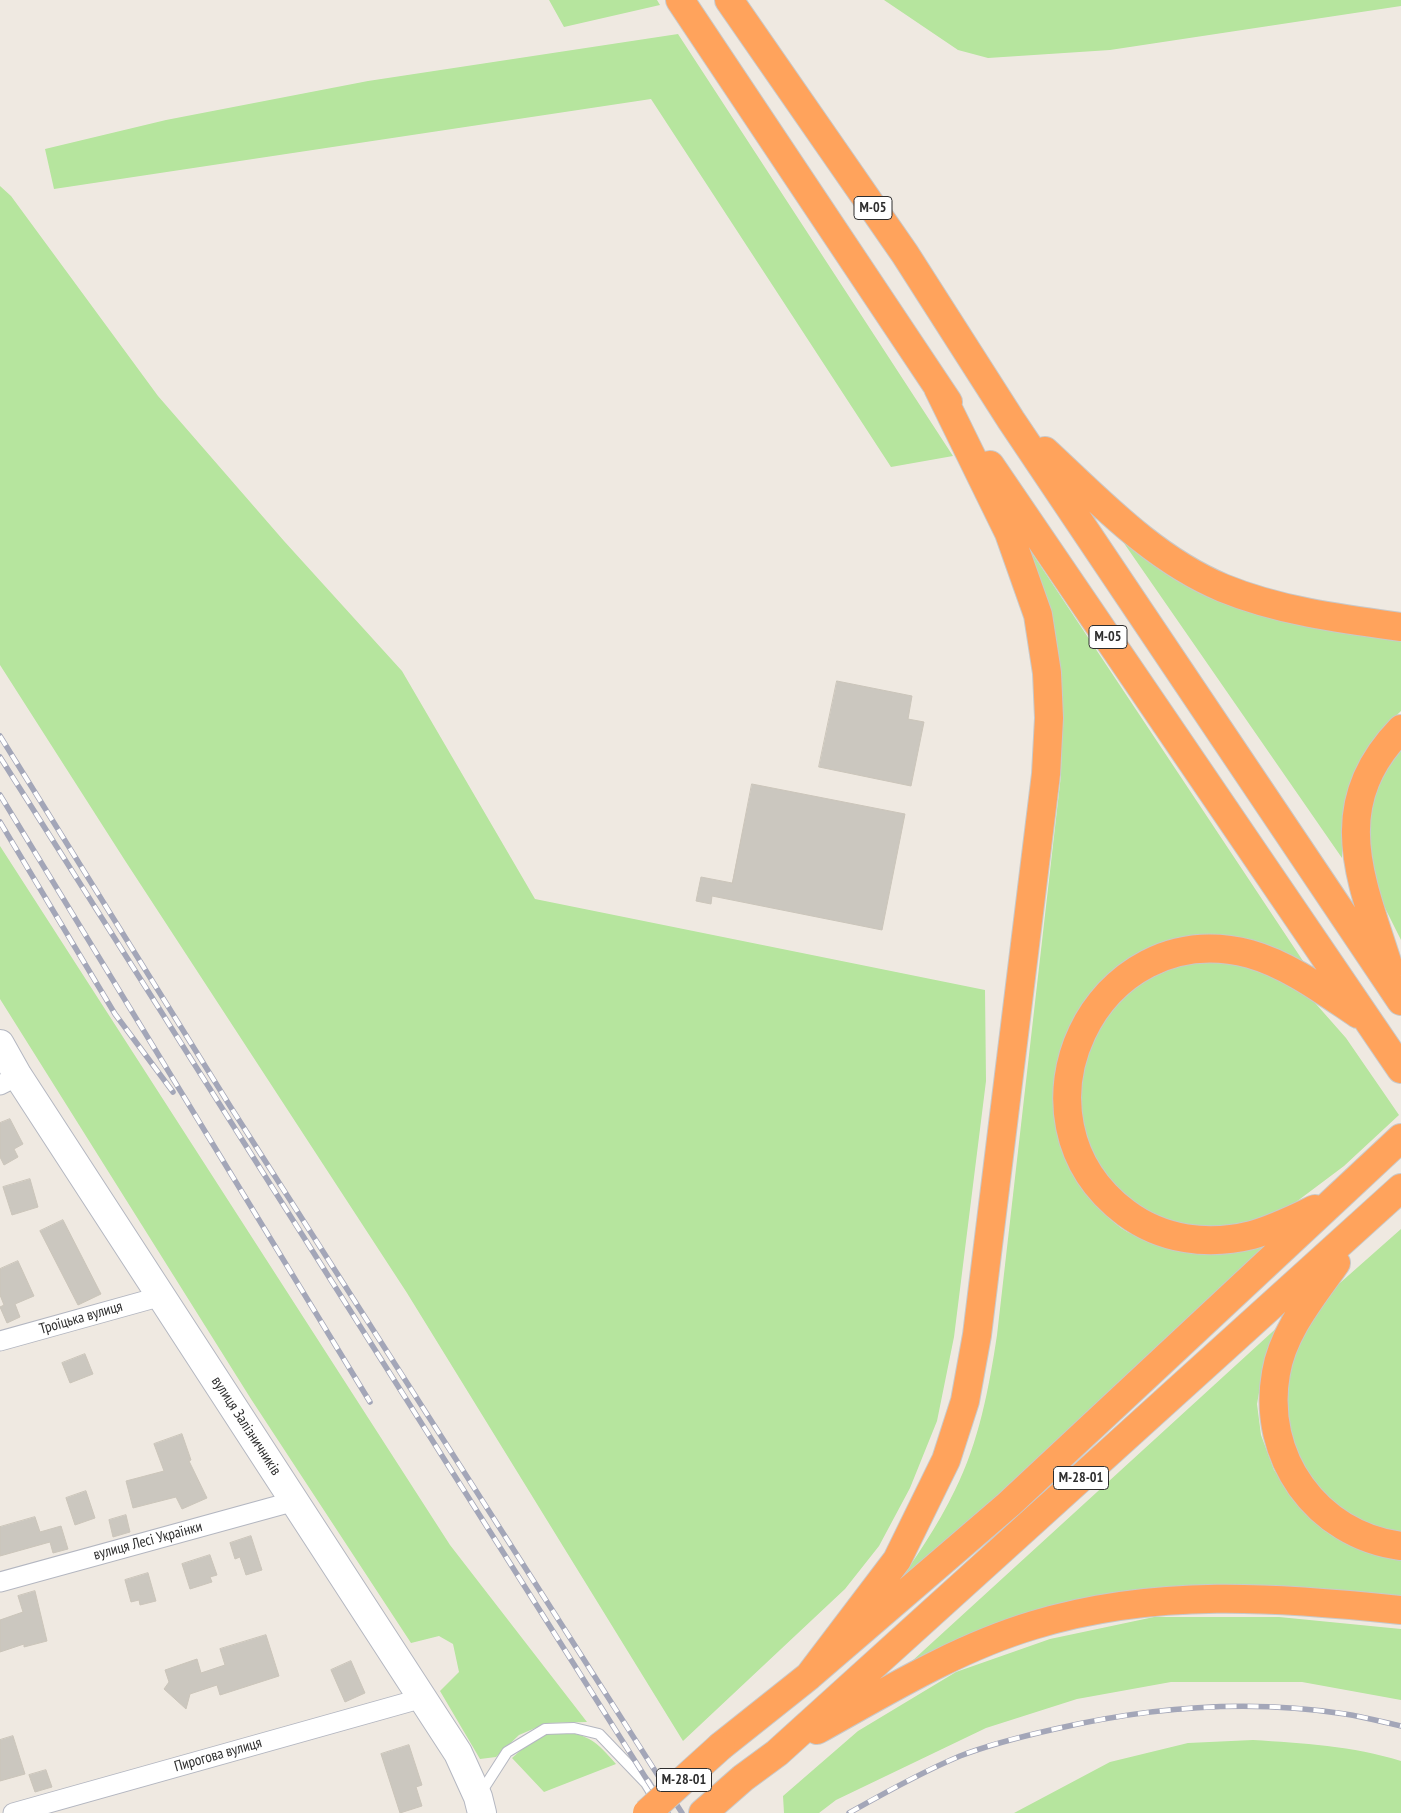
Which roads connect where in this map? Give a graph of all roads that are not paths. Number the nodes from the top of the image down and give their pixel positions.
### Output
1 (680, 0) edge
2 (729, 0) edge
3 (938, 388) junction
4 (1011, 420) junction
5 (1401, 627) edge
6 (1401, 728) edge
7 (1400, 1000) edge
8 (1370, 1022) junction
9 (0, 1044) edge
10 (1401, 1069) edge
11 (9, 1080) edge
12 (1401, 1138) edge
13 (1393, 1195) edge
14 (1334, 1201) junction
15 (1363, 1224) junction
16 (162, 1296) junction
17 (0, 1341) edge
18 (295, 1501) junction
19 (1401, 1546) edge
20 (0, 1582) edge
21 (1401, 1610) edge
22 (809, 1676) junction
23 (423, 1698) junction
24 (776, 1752) junction
25 (480, 1805) edge
26 (61, 1806) edge
27 (13, 1813) edge
28 (647, 1813) edge
29 (665, 1813) edge
30 (703, 1813) edge

1 - 3 highway, М-05
2 - 4 highway, М-05
3 - 8 highway, М-05
3 - 22 highway
4 - 5 highway
4 - 7 highway, М-05
6 - 7 highway
8 - 10 highway, М-05
8 - 14 highway
9 - 11 street, вулиця Залізничників
11 - 16 street, вулиця Залізничників
12 - 14 highway, М-28-01
13 - 15 highway, М-28-01
14 - 22 highway, М-28-01
15 - 19 highway
15 - 24 highway, М-28-01
16 - 17 street, Троїцька вулиця
16 - 18 street, вулиця Залізничників
18 - 20 street, вулиця Лесі Українки
18 - 23 street, вулиця Залізничників
21 - 24 highway
22 - 28 highway, М-28-01, bridge
23 - 25 street, вулиця Залізничників
23 - 26 street, Пирогова вулиця
24 - 30 highway, М-28-01
25 - 29 lane
26 - 27 street, Пирогова вулиця

